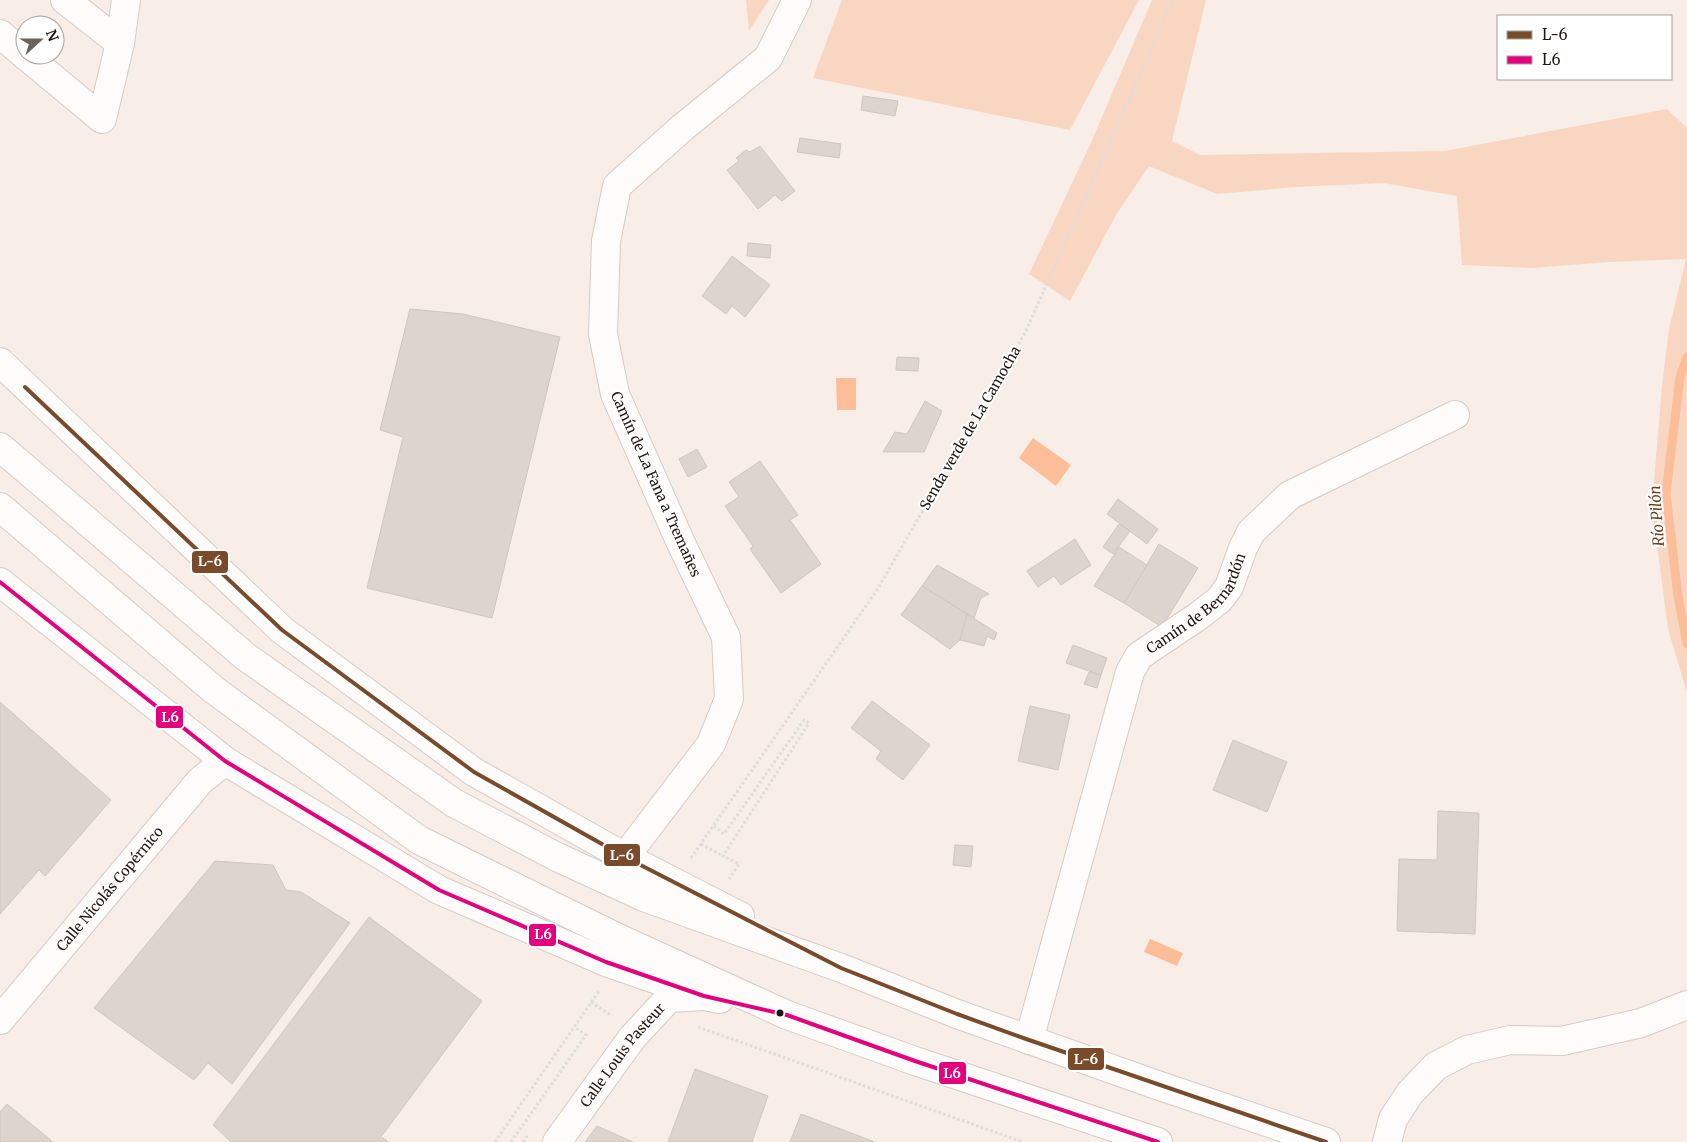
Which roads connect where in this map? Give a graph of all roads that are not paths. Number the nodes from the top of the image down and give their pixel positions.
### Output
1 (65, 0) edge
2 (126, 0) edge
3 (797, 0) edge
4 (0, 34) edge
5 (120, 43) junction
6 (15, 47) edge
7 (37, 65) edge
8 (0, 362) edge
9 (1455, 415) dead end
10 (0, 447) edge
11 (0, 507) edge
12 (0, 582) edge
13 (225, 761) junction
14 (625, 857) junction
15 (841, 968) junction
16 (704, 996) junction
17 (1687, 1005) edge
18 (787, 1015) junction
19 (0, 1020) edge
20 (1029, 1040) junction
21 (1143, 1140) edge
22 (557, 1142) edge
23 (1326, 1142) edge
24 (1386, 1142) edge

1 - 5 main road
2 - 5 main road
3 - 14 main road, Camín de La Fana a Tremañes
4 - 6 main road
5 - 7 main road
8 - 14 main road
9 - 20 main road, Camín de Bernardón
10 - 15 main road
11 - 18 main road
12 - 13 main road
13 - 16 main road
13 - 19 main road, Calle Nicolás Copérnico
14 - 15 main road
15 - 20 main road
16 - 18 main road
16 - 22 main road, Calle Louis Pasteur
17 - 24 main road
18 - 21 main road
20 - 23 main road

